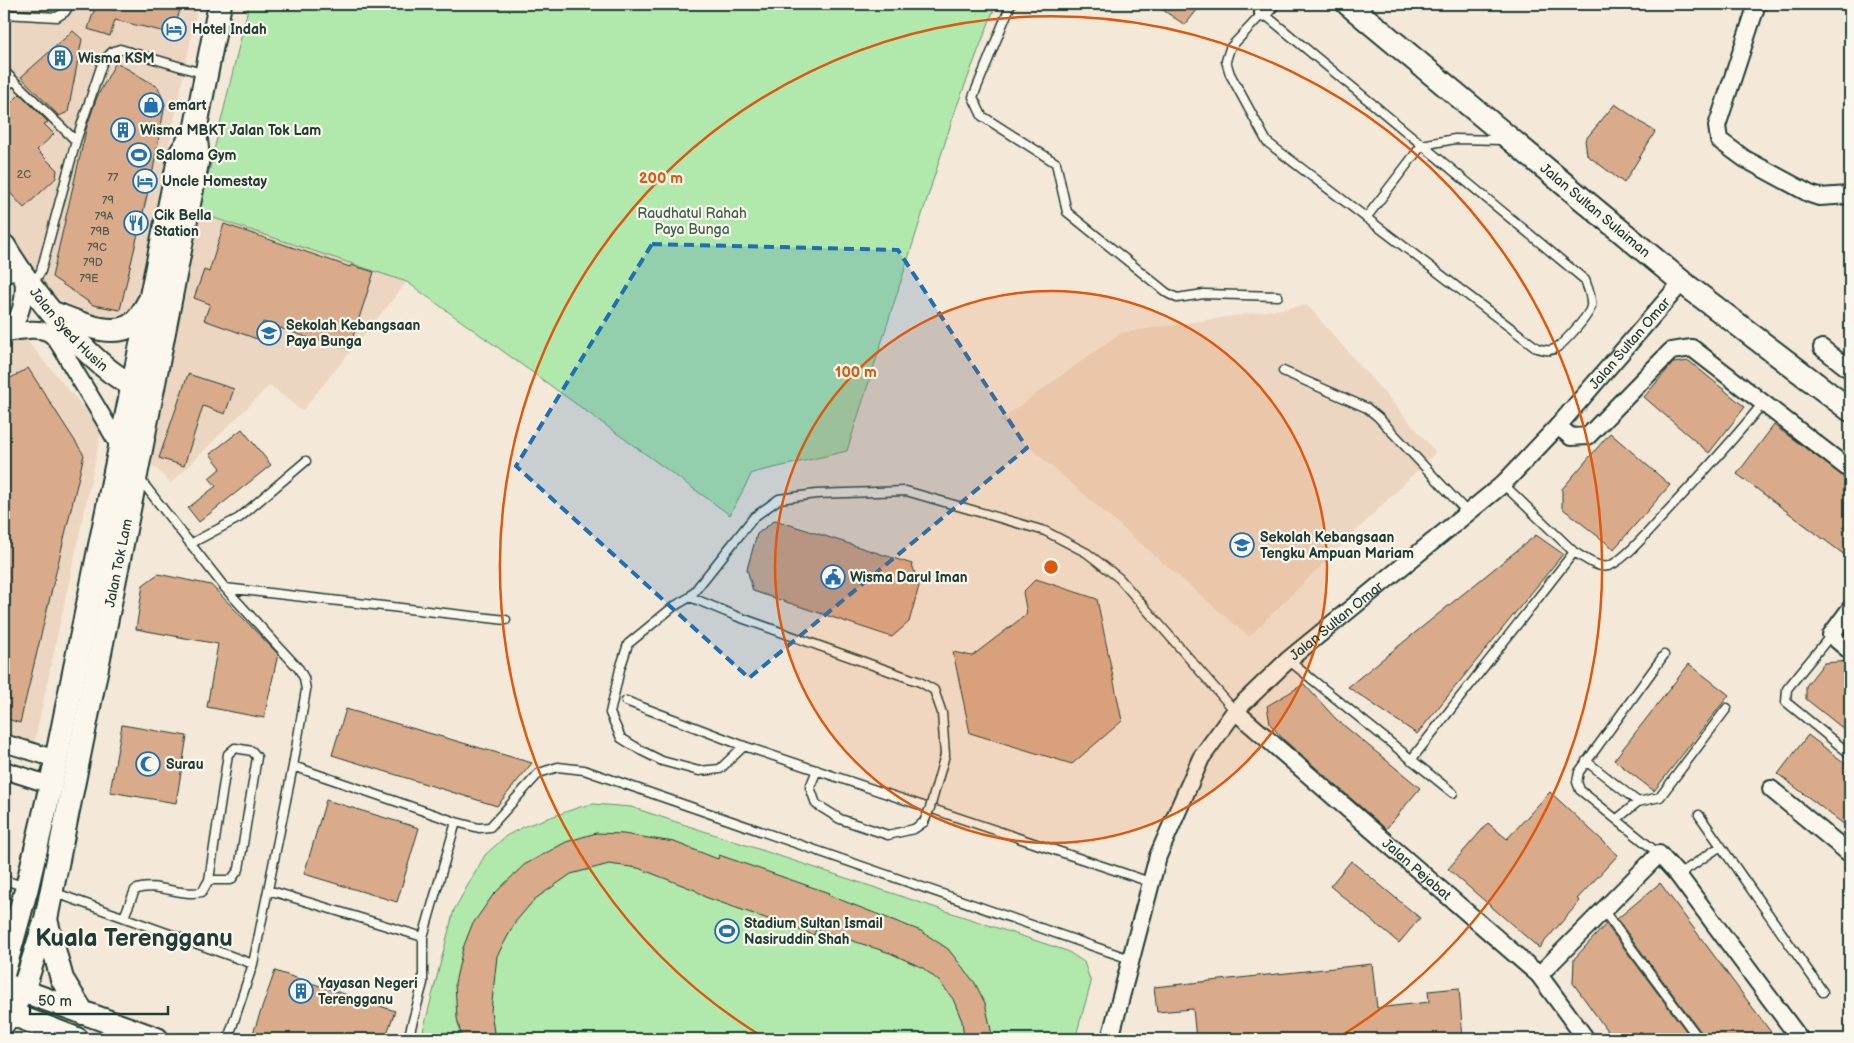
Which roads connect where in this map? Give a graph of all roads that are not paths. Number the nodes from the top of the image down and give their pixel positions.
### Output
1 (70, 4) edge
2 (220, 4) edge
3 (1011, 4) edge
4 (1348, 4) edge
5 (1757, 4) edge
6 (1267, 8) edge
7 (4, 14) edge
8 (4, 71) edge
9 (206, 74) junction
10 (13, 80) junction
11 (4, 89) edge
12 (196, 131) junction
13 (76, 140) junction
14 (1513, 141) junction
15 (1422, 145) junction
16 (1850, 196) edge
17 (1366, 218) junction
18 (14, 268) edge
19 (1682, 282) junction
20 (1278, 296) dead end
21 (151, 298) junction
22 (53, 313) junction
23 (5, 334) edge
24 (1822, 348) dead end
25 (1850, 370) edge
26 (1283, 371) dead end
27 (143, 389) junction
28 (1763, 403) junction
29 (1850, 410) edge
30 (1558, 426) junction
31 (120, 448) junction
32 (306, 461) dead end
33 (1850, 470) edge
34 (136, 475) junction
35 (1503, 484) junction
36 (1468, 513) junction
37 (190, 544) junction
38 (1574, 552) junction
39 (225, 588) junction
40 (690, 597) junction
41 (1850, 609) edge
42 (506, 620) dead end
43 (1830, 635) junction
44 (1850, 651) edge
45 (1664, 656) dead end
46 (1288, 660) junction
47 (626, 702) dead end
48 (1727, 708) dead end
49 (1235, 711) junction
50 (4, 742) edge
51 (744, 746) junction
52 (1850, 754) edge
53 (56, 759) junction
54 (1411, 760) junction
55 (1586, 762) junction
56 (294, 766) junction
57 (4, 770) edge
58 (817, 770) junction
59 (51, 785) junction
60 (1771, 789) dead end
61 (1453, 793) dead end
62 (1638, 802) junction
63 (1699, 814) dead end
64 (1617, 819) junction
65 (456, 822) junction
66 (1721, 846) junction
67 (1659, 854) junction
68 (1850, 854) edge
69 (1678, 875) junction
70 (4, 880) edge
71 (210, 880) junction
72 (1150, 882) junction
73 (27, 887) junction
74 (268, 890) junction
75 (52, 891) junction
76 (1603, 910) junction
77 (124, 917) junction
78 (46, 919) junction
79 (423, 937) junction
80 (8, 946) edge
81 (1130, 959) junction
82 (253, 964) junction
83 (4, 972) edge
84 (1539, 975) junction
85 (13, 987) edge
86 (1823, 992) dead end
87 (83, 1013) junction
88 (6, 1014) edge
89 (1109, 1038) edge
90 (77, 1039) edge
91 (157, 1039) edge
92 (228, 1039) edge
93 (408, 1039) edge
94 (1586, 1039) edge
95 (1699, 1039) edge
96 (1800, 1039) edge

1 - 7 lane
2 - 9 street, Jalan Tok Lam
3 - 20 lane
4 - 14 street, Jalan Sultan Sulaiman
5 - 16 street
6 - 15 lane
6 - 17 lane
8 - 10 lane
9 - 12 street, Jalan Tok Lam
9 - 13 lane
10 - 11 lane
10 - 13 lane
12 - 21 street, Jalan Tok Lam
12 - 27 street, Jalan Tok Lam
13 - 18 lane
14 - 15 lane
14 - 19 street, Jalan Sultan Sulaiman
15 - 17 lane
15 - 17 lane
18 - 22 street, Jalan Syed Husin
18 - 23 street
19 - 29 street, Jalan Sultan Sulaiman
19 - 30 street, Jalan Sultan Omar
21 - 22 street
21 - 27 street, Jalan Tok Lam
22 - 27 street, Jalan Syed Husin
23 - 31 street, Jalan Syed Husin
24 - 25 street
26 - 36 lane
27 - 31 street, Jalan Tok Lam
27 - 34 street, Jalan Tok Lam
28 - 30 street
28 - 33 street
28 - 38 lane
30 - 35 street, Jalan Sultan Omar
31 - 53 street, Jalan Tok Lam
32 - 37 lane
34 - 37 lane
34 - 75 street, Jalan Tok Lam
35 - 36 street, Jalan Sultan Omar
35 - 38 lane
36 - 46 street, Jalan Sultan Omar
37 - 39 lane
38 - 54 lane
39 - 42 lane
39 - 56 lane
40 - 49 lane
40 - 51 lane
40 - 58 lane, bridge
41 - 43 street
43 - 44 street
43 - 52 lane
45 - 55 lane
46 - 49 street, Jalan Sultan Omar
46 - 54 lane
47 - 51 lane
48 - 62 lane
49 - 72 street, Jalan Sultan Omar
49 - 84 street, Jalan Pejabat
50 - 53 street
51 - 58 lane
53 - 59 street, Jalan Tok Lam
54 - 61 lane
55 - 62 lane
55 - 64 lane
56 - 65 lane
56 - 74 lane
57 - 59 street
58 - 72 lane
59 - 73 street, Jalan Tok Lam
60 - 68 street
62 - 64 lane
63 - 66 lane
64 - 67 lane
65 - 79 lane
65 - 81 lane
66 - 69 lane
66 - 86 lane
67 - 69 street
67 - 76 street
69 - 96 street
70 - 73 lane
71 - 71 lane
71 - 77 lane
72 - 81 street, Jalan Sultan Omar
73 - 80 street, Jalan Tok Lam
74 - 79 lane
74 - 82 lane
75 - 77 lane
75 - 78 street, Jalan Tok Lam
76 - 84 street
76 - 95 lane
77 - 82 lane
78 - 85 street, Jalan Tok Lam
78 - 87 street
79 - 93 lane
80 - 83 street, Jalan Tok Lam
81 - 89 street, Jalan Sultan Omar
82 - 92 lane
84 - 94 street, Jalan Pejabat
85 - 87 street
85 - 88 street, Jalan Tok Lam
87 - 91 street
88 - 90 street

